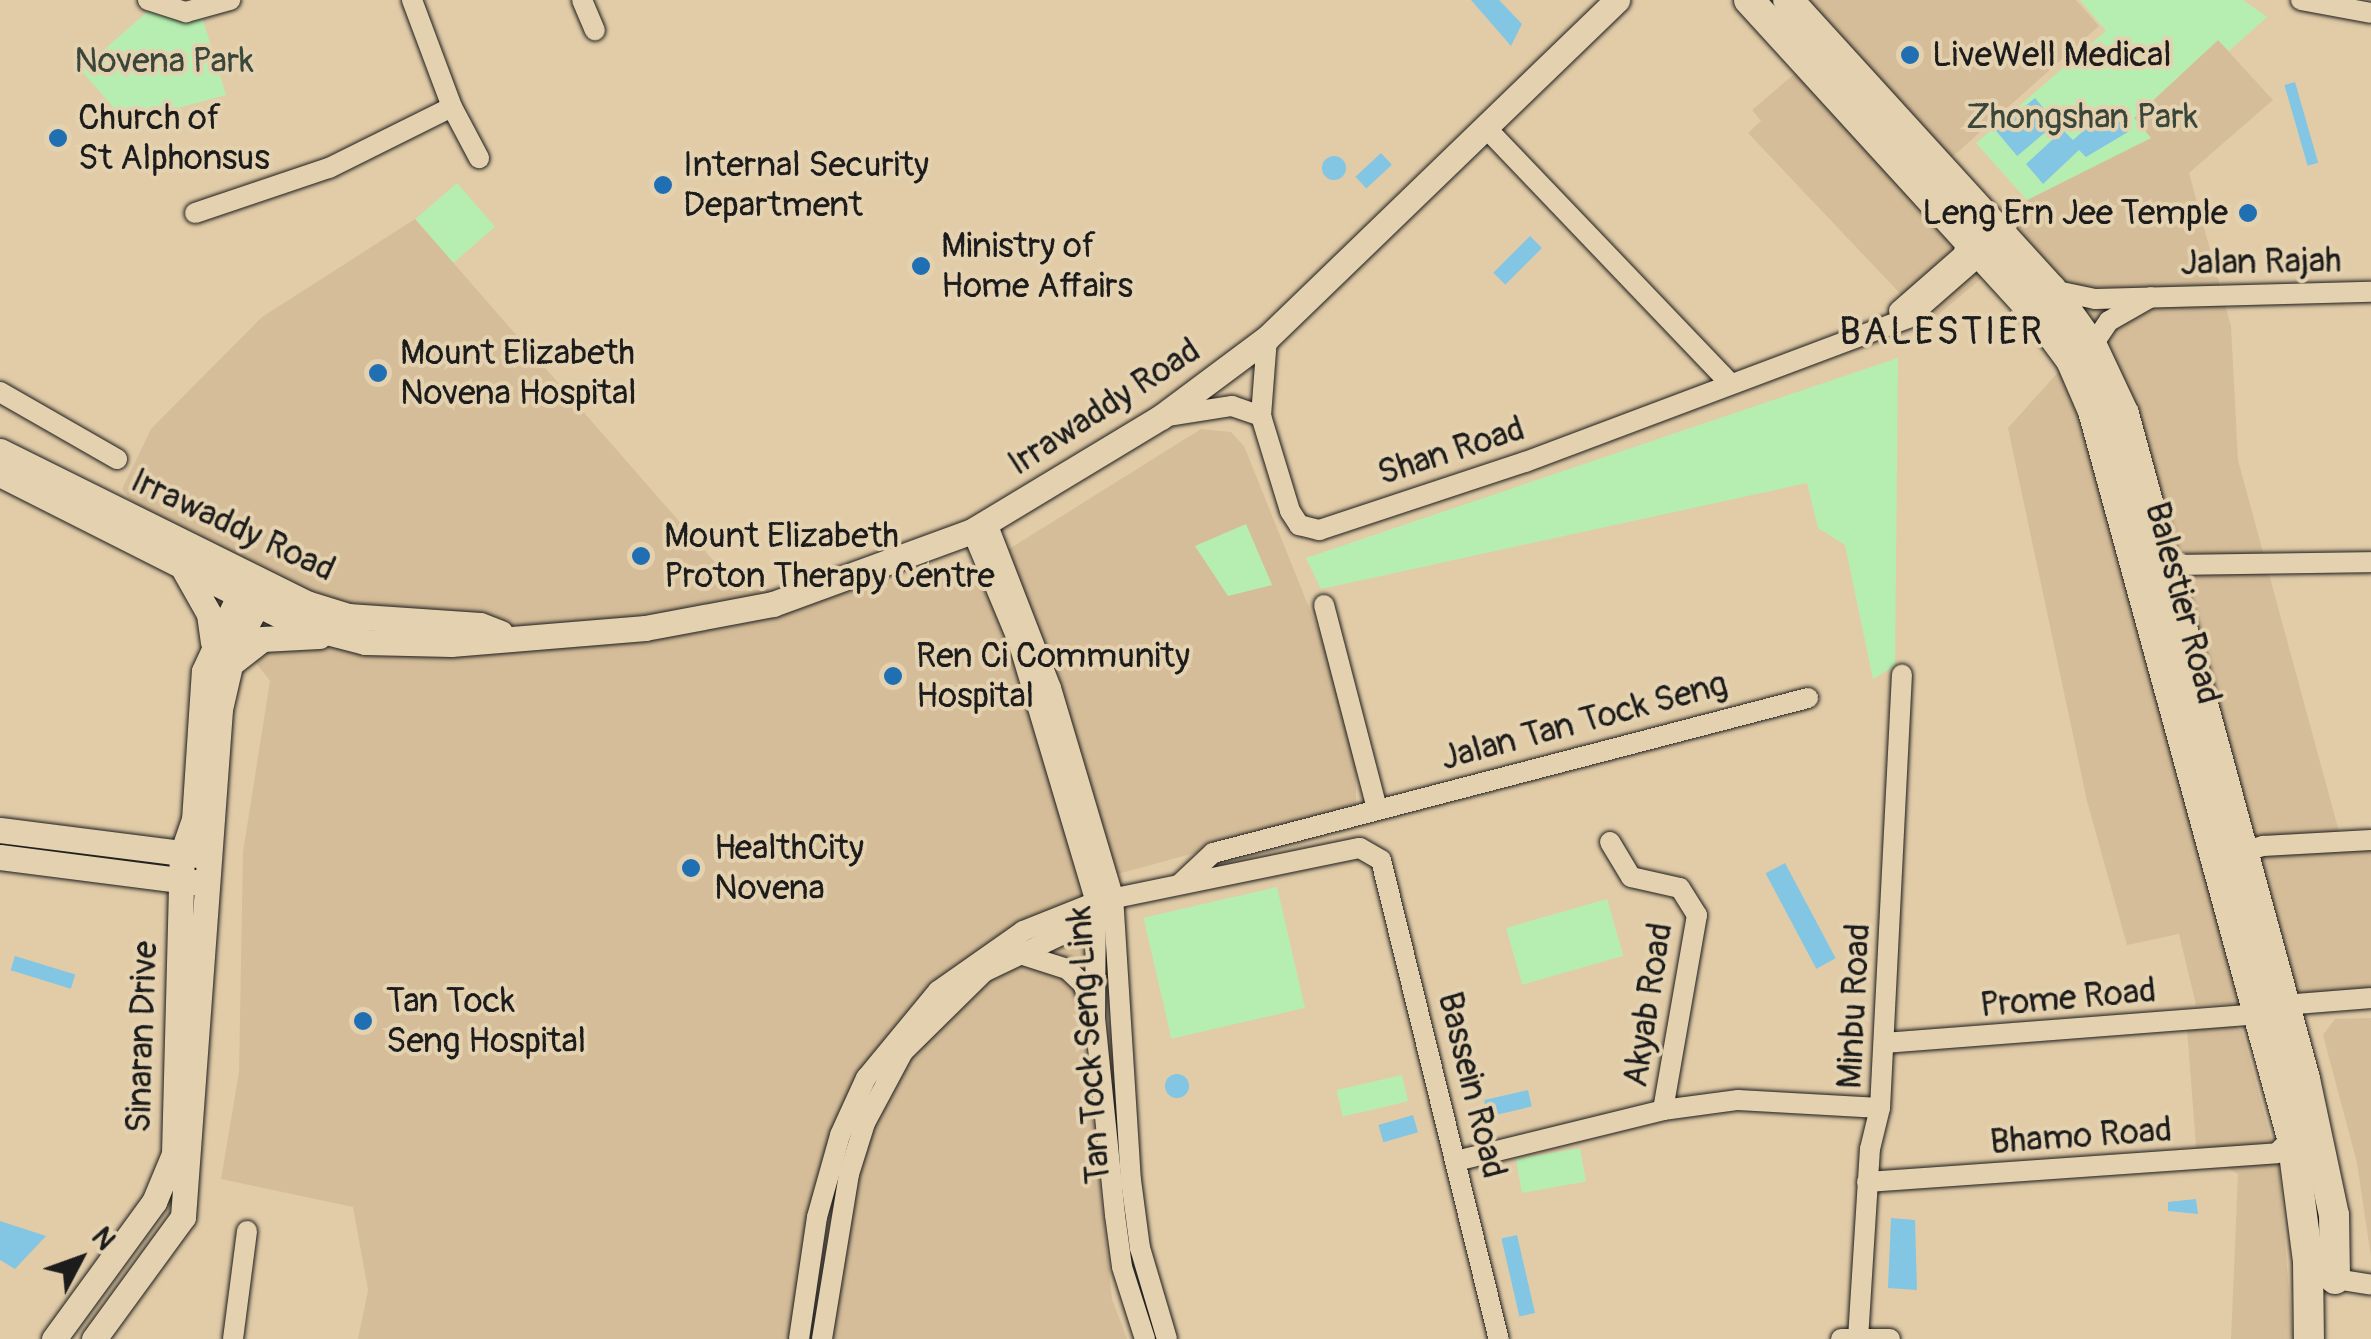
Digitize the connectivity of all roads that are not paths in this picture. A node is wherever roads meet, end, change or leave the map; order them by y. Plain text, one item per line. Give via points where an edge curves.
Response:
1 (148, 0) edge
2 (230, 0) edge
3 (412, 0) edge
4 (582, 0) edge
5 (1618, 0) edge
6 (1748, 0) edge
7 (1788, 0) edge
8 (2300, 0) edge
9 (2371, 13) edge
10 (595, 30) dead end
11 (452, 107) junction
12 (1488, 130) junction
13 (479, 158) dead end
14 (195, 213) dead end
15 (1981, 237) junction
16 (2050, 289) junction
17 (2371, 292) edge
18 (2153, 296) junction
19 (1267, 338) junction
20 (2092, 346) junction
21 (1730, 383) junction
22 (0, 392) edge
23 (1162, 416) junction
24 (1262, 416) junction
25 (0, 451) edge
26 (117, 459) dead end
27 (0, 474) edge
28 (980, 527) junction
29 (180, 562) junction
30 (2371, 562) edge
31 (2165, 565) junction
32 (254, 590) junction
33 (1324, 605) dead end
34 (324, 635) junction
35 (505, 635) junction
36 (213, 642) junction
37 (226, 670) junction
38 (1902, 675) dead end
39 (1808, 698) dead end
40 (1377, 808) junction
41 (0, 830) edge
42 (2371, 840) edge
43 (1610, 842) dead end
44 (2246, 851) junction
45 (1370, 852) joint
46 (195, 855) junction
47 (0, 857) edge
48 (2222, 881) junction
49 (193, 882) junction
50 (1181, 883) junction
51 (1110, 904) junction
52 (1020, 954) junction
53 (2371, 998) edge
54 (2270, 1009) junction
55 (1095, 1018) junction
56 (1884, 1044) junction
57 (1880, 1108) junction
58 (1663, 1110) junction
59 (2292, 1138) junction
60 (1456, 1161) junction
61 (1867, 1182) junction
62 (247, 1231) dead end
63 (2335, 1279) joint
64 (2371, 1285) edge
65 (55, 1338) edge
66 (1852, 1338) edge
67 (94, 1339) edge
68 (234, 1339) edge
69 (799, 1339) edge
70 (822, 1339) edge
71 (1145, 1339) edge
72 (1167, 1339) edge
73 (1500, 1339) edge
74 (1890, 1339) edge
75 (2309, 1339) edge

1 - 2 street via 186,12
3 - 11 street
4 - 10 street
5 - 12 street, Irrawaddy Road
6 - 15 main road, Balestier Road
7 - 15 main road, Balestier Road
8 - 9 street
11 - 13 street
11 - 14 street via 330,168
12 - 19 street, Irrawaddy Road
12 - 21 street
15 - 16 main road, Balestier Road
15 - 21 street, Shan Road via 1908,318
15 - 48 main road, Balestier Road via 2071,360 2093,411
16 - 18 street, Jalan Rajah via 2095,299
16 - 20 main road, Balestier Road
17 - 18 street, Jalan Rajah
18 - 20 street, Jalan Rajah via 2108,321
19 - 23 street, Irrawaddy Road
19 - 24 street, Shan Road
20 - 31 main road, Balestier Road via 2124,414
21 - 24 street, Shan Road via 1525,462 1319,530 1298,524 1290,511
22 - 26 street
23 - 24 street via 1232,406
23 - 28 street, Irrawaddy Road
25 - 32 street, Irrawaddy Road
27 - 29 street, Irrawaddy Road
28 - 35 street, Irrawaddy Road via 864,575 745,612 645,628
28 - 51 street, Tan Tock Seng Link
29 - 32 street, Irrawaddy Road
29 - 36 street via 198,587
30 - 31 street
31 - 44 main road, Balestier Road
32 - 34 street, Irrawaddy Road
32 - 35 street, Irrawaddy Road via 348,616 480,625
32 - 36 street, Sinaran Drive
32 - 37 street, Sinaran Drive
33 - 40 street
34 - 35 street, Irrawaddy Road via 408,645
34 - 37 street via 254,642
36 - 46 street, Sinaran Drive via 204,671
37 - 46 street, Sinaran Drive
38 - 56 street, Minbu Road
39 - 40 street, Jalan Tan Tock Seng
40 - 50 street, Jalan Tan Tock Seng via 1213,853
41 - 46 street
42 - 44 street
43 - 58 street, Akyab Road via 1625,872 1680,888 1698,915
44 - 48 street via 2232,856
44 - 54 main road, Balestier Road
45 - 50 street, Jalan Tan Tock Seng via 1360,848
45 - 60 street, Bassein Road via 1381,860
46 - 49 street, Sinaran Drive
47 - 49 street
48 - 54 main road, Balestier Road
49 - 65 street, Sinaran Drive via 174,1154 154,1202
49 - 67 street, Sinaran Drive via 182,1217
50 - 51 street, Jalan Tan Tock Seng
51 - 52 street, Jalan Tan Tock Seng
51 - 55 street, Tan Tock Seng Link
51 - 69 street, Jalan Tan Tock Seng via 1023,932 976,960 938,990 883,1054 846,1121 828,1174
51 - 72 street, Tan Tock Seng Link via 1130,1176 1140,1248
52 - 55 street, Tan Tock Seng Link via 1067,968 1084,984
52 - 70 street, Jalan Tan Tock Seng via 984,972 947,1004 881,1089 849,1174
53 - 54 street, Prome Road
54 - 56 street, Prome Road
54 - 59 main road, Balestier Road
54 - 63 main road, Balestier Road via 2323,1158
55 - 71 street, Tan Tock Seng Link via 1122,1267
56 - 57 street, Minbu Road
57 - 58 street, Akyab Road via 1738,1100
57 - 61 street, Minbu Road
58 - 60 street, Akyab Road
59 - 61 street, Bhamo Road via 2277,1153
59 - 75 main road, Balestier Road
60 - 73 street, Bassein Road
61 - 66 street, Minbu Road
62 - 68 street
63 - 64 street
66 - 74 street

